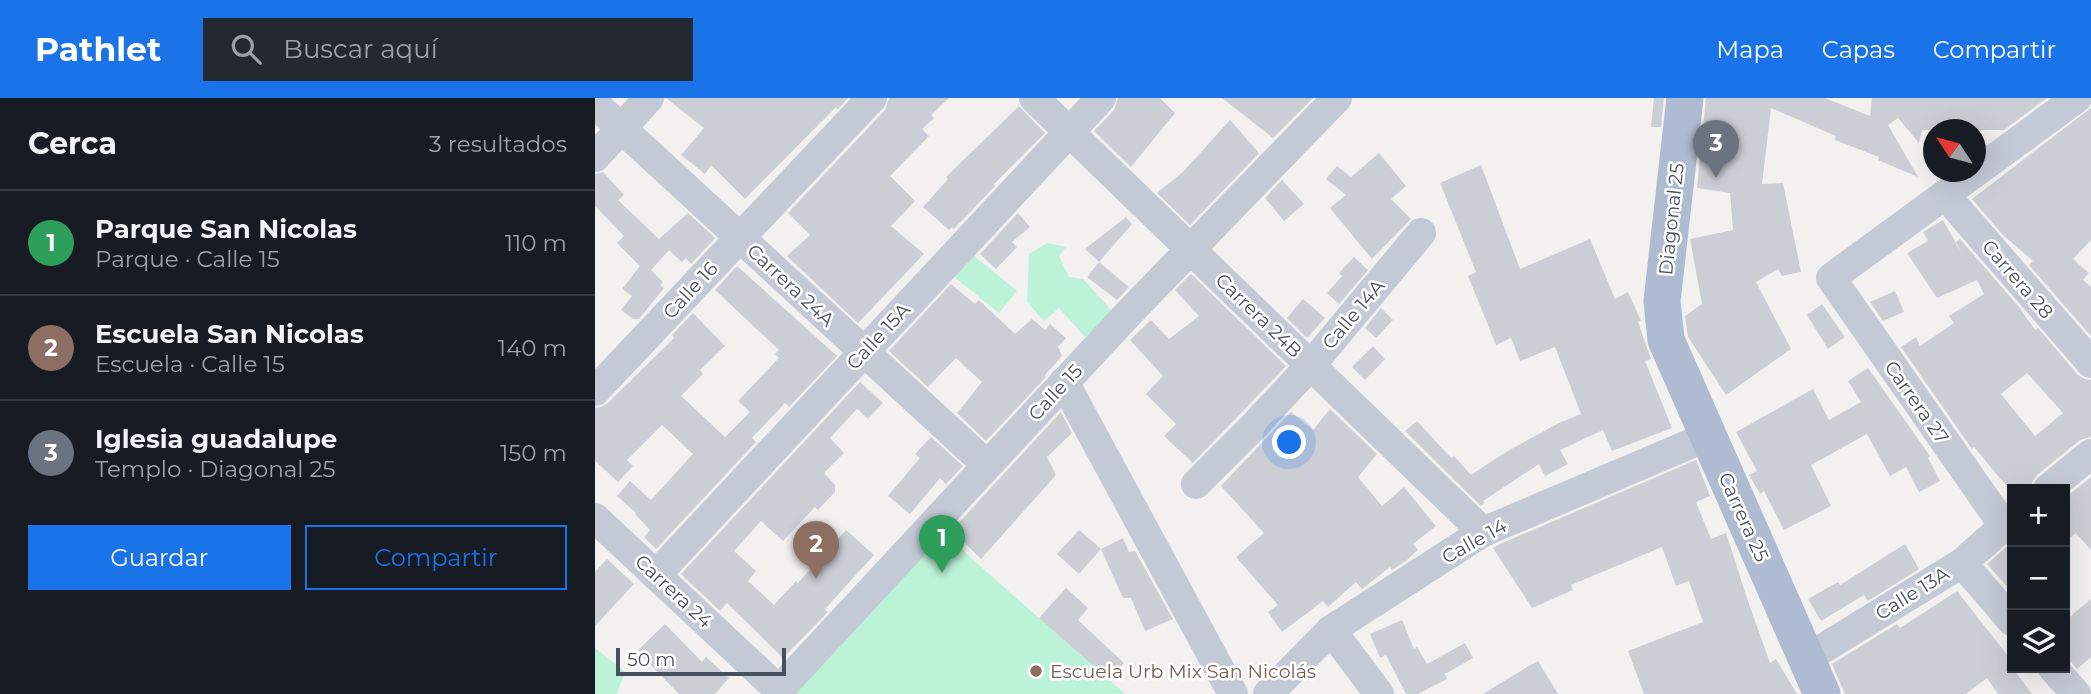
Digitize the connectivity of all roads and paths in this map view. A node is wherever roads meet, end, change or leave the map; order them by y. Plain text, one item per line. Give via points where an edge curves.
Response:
1 (649, 98) edge
2 (872, 98) edge
3 (1034, 98) edge
4 (1101, 98) edge
5 (1336, 98) edge
6 (1685, 98) edge
7 (2077, 98) edge
8 (595, 104) edge
9 (621, 128) junction
10 (1069, 132) junction
11 (595, 157) edge
12 (1946, 196) junction
13 (1421, 233) dead end
14 (740, 238) junction
15 (1190, 249) junction
16 (1666, 340) joint
17 (864, 352) junction
18 (2091, 363) edge
19 (1311, 365) junction
20 (1064, 382) junction
21 (595, 391) edge
22 (1709, 436) junction
23 (2091, 454) edge
24 (987, 466) junction
25 (1196, 484) dead end
26 (2054, 484) edge
27 (595, 518) edge
28 (2007, 522) edge
29 (2007, 524) edge
30 (1483, 532) junction
31 (1962, 563) junction
32 (656, 575) junction
33 (2007, 615) edge
34 (1331, 630) junction
35 (1806, 659) junction
36 (2058, 673) edge
37 (2091, 686) edge
38 (781, 692) edge
39 (1233, 694) edge
40 (1268, 694) edge
41 (1379, 694) edge
42 (1822, 694) edge
43 (2078, 694) edge

1 - 9 street
2 - 14 street, Calle 16
3 - 10 street, Carrera 24B
4 - 10 street, Calle 15A
5 - 15 street, Calle 15
6 - 16 main road, Diagonal 25 via 1662,301
7 - 12 street
8 - 9 street, Carrera 24A
9 - 11 street
9 - 14 street, Carrera 24A
10 - 15 street, Carrera 24B
10 - 17 street, Calle 15A
12 - 18 street, Carrera 28
12 - 28 street, Carrera 27 via 1831,278
13 - 19 street, Calle 14A
14 - 17 street, Carrera 24A
14 - 21 street, Calle 16
15 - 19 street, Carrera 24B
15 - 20 street, Calle 15
16 - 22 main road, Carrera 25
17 - 24 street, Carrera 24A
17 - 32 street, Calle 15A
19 - 25 street, Calle 14A
19 - 30 street, Carrera 24B
20 - 24 street, Calle 15
20 - 39 street
22 - 30 street, Calle 14
22 - 35 main road, Carrera 25
23 - 26 street
24 - 38 street, Calle 15
27 - 32 street, Carrera 24
29 - 31 street, Calle 13A
30 - 34 street, Calle 14
31 - 33 street
31 - 35 street, Calle 13A
32 - 38 street, Carrera 24
34 - 40 street, Calle 14
34 - 41 street
35 - 42 main road, Carrera 25
36 - 43 street
37 - 43 street

